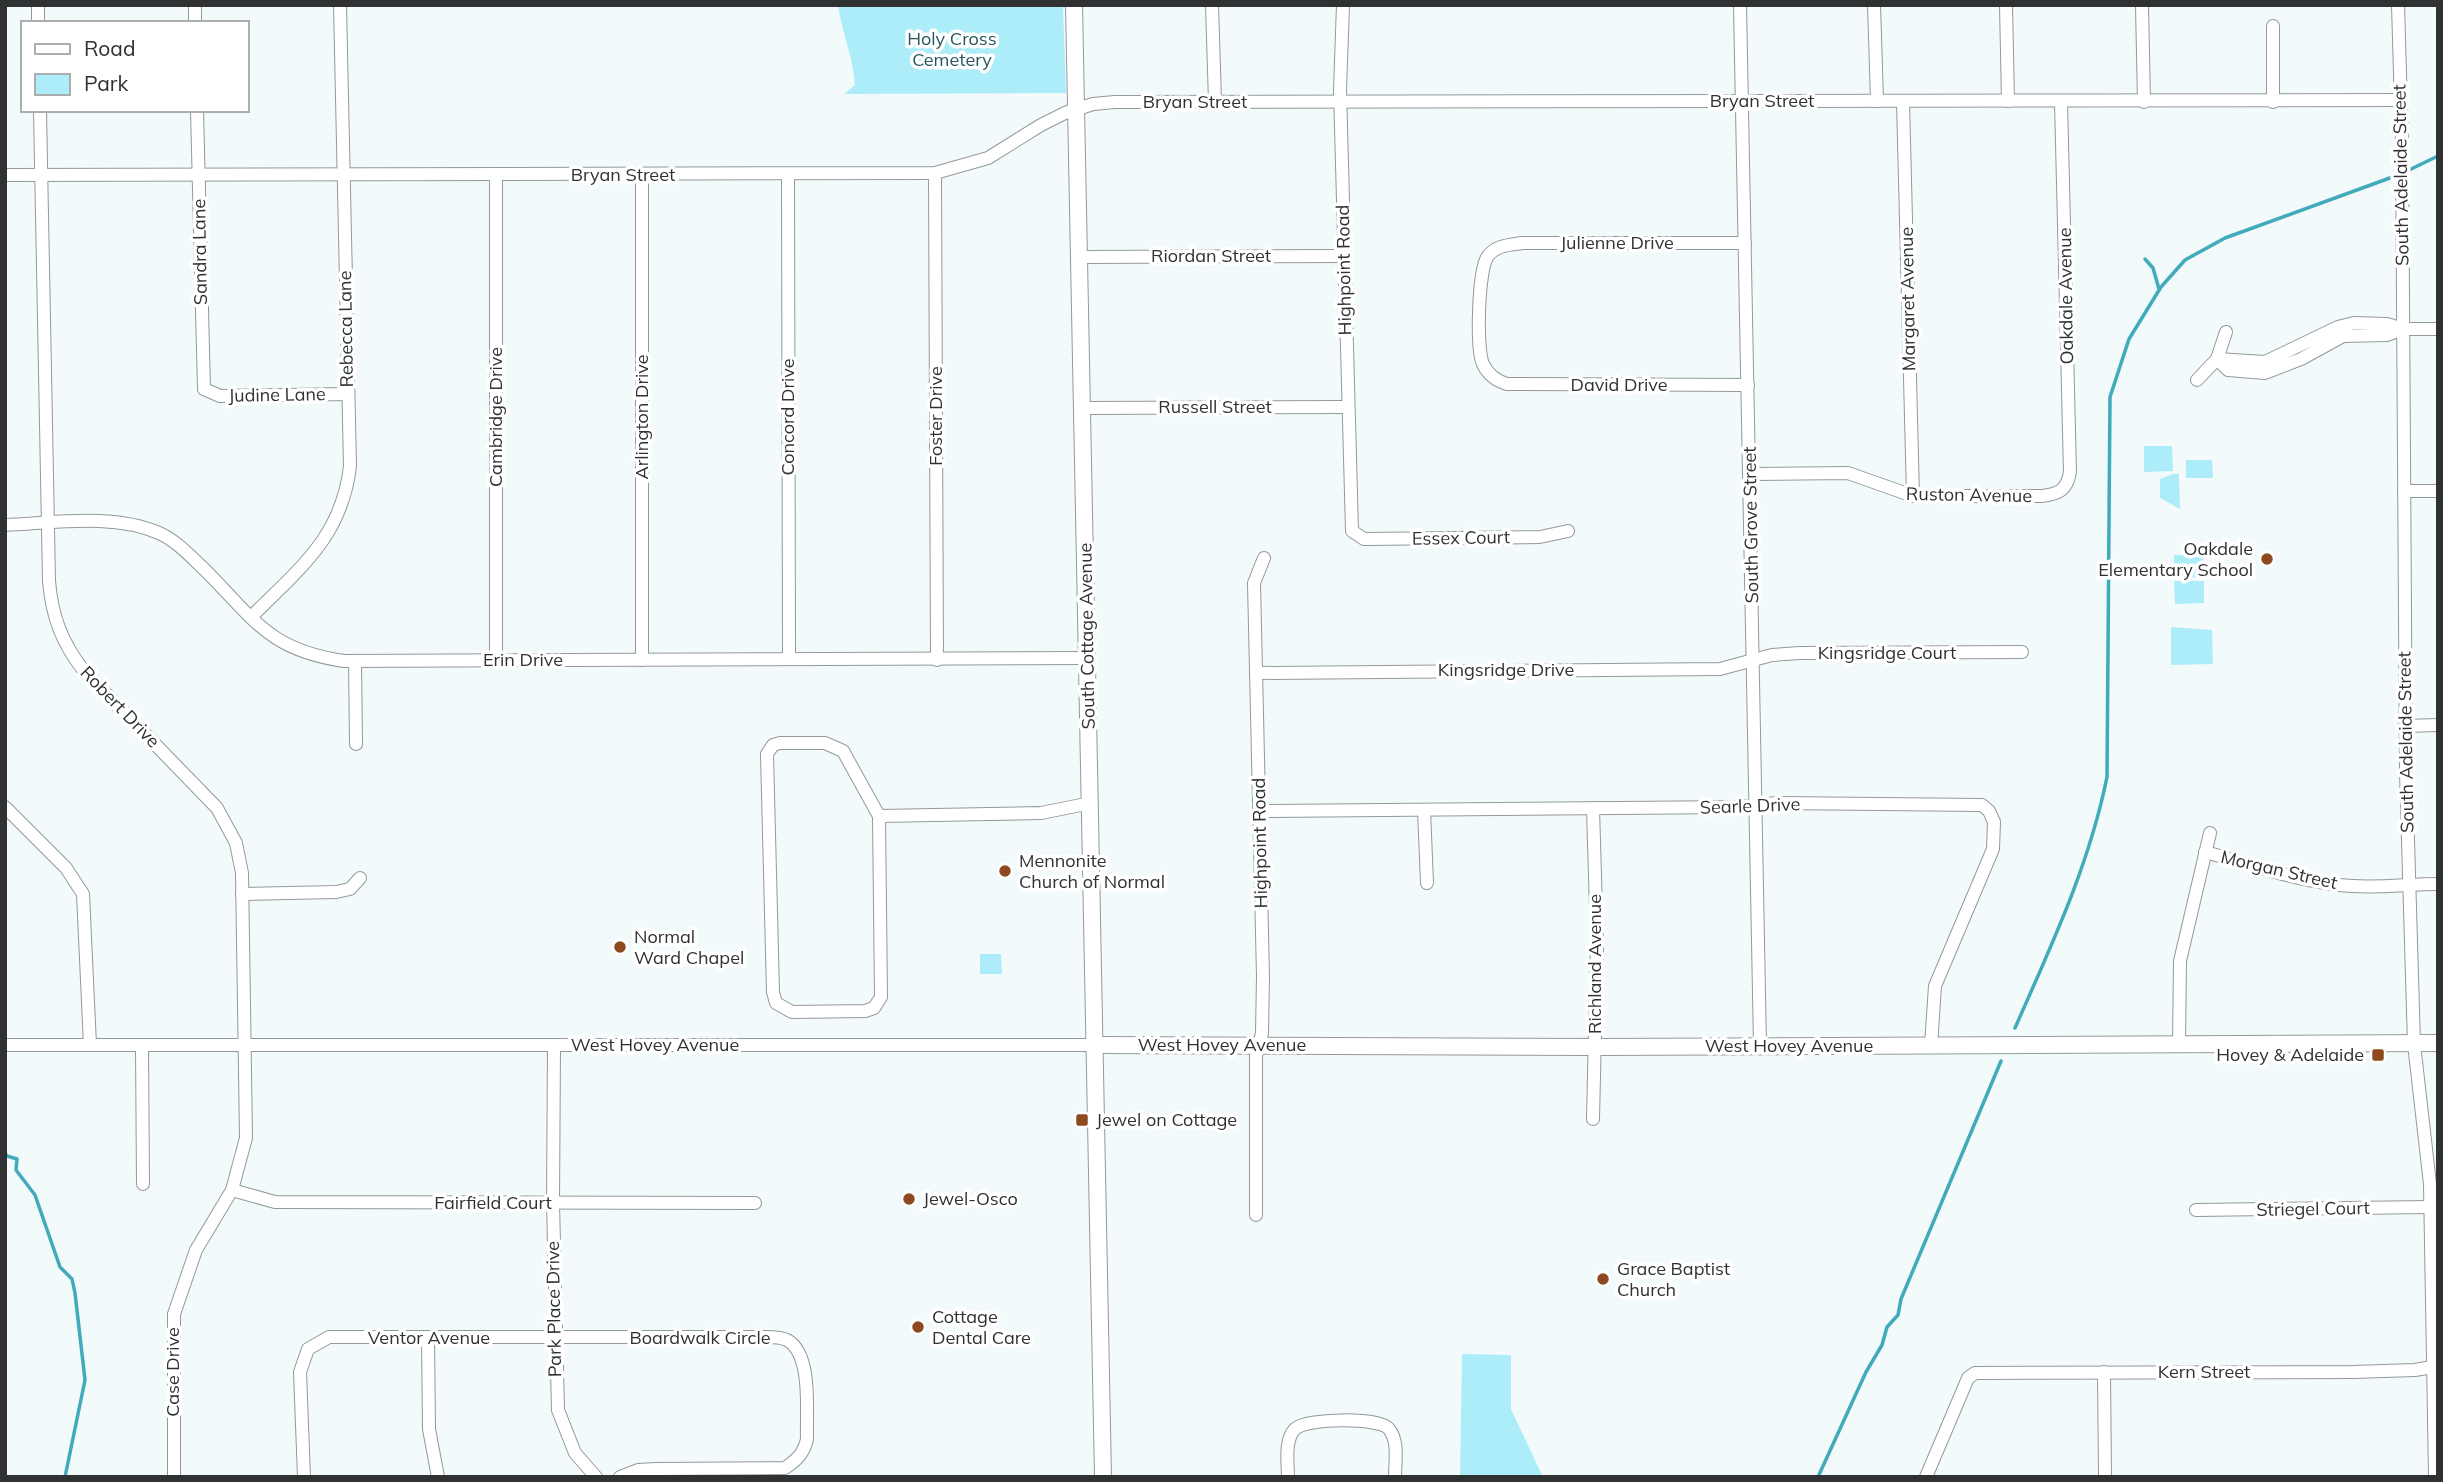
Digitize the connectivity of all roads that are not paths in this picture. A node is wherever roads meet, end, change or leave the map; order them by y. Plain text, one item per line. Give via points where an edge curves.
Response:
1 (340, 5) edge
2 (1074, 5) edge
3 (1212, 5) edge
4 (1343, 5) edge
5 (1740, 5) edge
6 (1874, 5) edge
7 (2006, 5) edge
8 (2142, 5) edge
9 (2398, 5) edge
10 (2273, 26) dead end
11 (2401, 100) junction
12 (1877, 101) junction
13 (1903, 101) junction
14 (1215, 102) junction
15 (1340, 102) junction
16 (1742, 102) junction
17 (2008, 102) junction
18 (2061, 102) junction
19 (2144, 102) junction
20 (2273, 102) junction
21 (1076, 110) junction
22 (40, 112) edge
23 (197, 112) edge
24 (935, 173) junction
25 (198, 174) junction
26 (344, 174) junction
27 (788, 174) junction
28 (5, 175) edge
29 (41, 175) junction
30 (496, 175) junction
31 (642, 175) junction
32 (1745, 243) junction
33 (1343, 256) junction
34 (1080, 257) junction
35 (2403, 329) junction
36 (2438, 329) edge
37 (2226, 332) dead end
38 (2217, 359) junction
39 (1492, 376) joint
40 (2197, 380) dead end
41 (1748, 385) junction
42 (207, 393) joint
43 (347, 394) junction
44 (1347, 407) junction
45 (1083, 408) junction
46 (1750, 474) junction
47 (2064, 489) joint
48 (2438, 491) edge
49 (2404, 492) junction
50 (1913, 496) junction
51 (48, 524) junction
52 (5, 525) edge
53 (1568, 531) dead end
54 (1354, 533) joint
55 (1264, 558) dead end
56 (251, 617) junction
57 (2022, 652) dead end
58 (1088, 658) junction
59 (789, 659) junction
60 (496, 660) junction
61 (642, 660) junction
62 (937, 660) junction
63 (355, 661) junction
64 (1754, 661) junction
65 (1256, 673) junction
66 (2438, 725) edge
67 (2405, 726) junction
68 (356, 744) dead end
69 (1091, 803) junction
70 (1757, 806) junction
71 (5, 807) edge
72 (1593, 808) junction
73 (1424, 810) junction
74 (1260, 811) junction
75 (878, 816) junction
76 (2210, 833) dead end
77 (2205, 852) junction
78 (360, 878) dead end
79 (1427, 883) dead end
80 (2438, 884) edge
81 (2409, 886) junction
82 (243, 894) junction
83 (2438, 1043) edge
84 (2414, 1044) junction
85 (5, 1045) edge
86 (90, 1045) junction
87 (142, 1045) junction
88 (246, 1045) junction
89 (554, 1045) junction
90 (1096, 1045) junction
91 (1760, 1045) junction
92 (2179, 1045) junction
93 (1259, 1046) junction
94 (1931, 1046) junction
95 (1596, 1047) junction
96 (1593, 1119) dead end
97 (144, 1184) dead end
98 (232, 1190) junction
99 (553, 1203) junction
100 (755, 1203) dead end
101 (2430, 1207) junction
102 (2196, 1210) dead end
103 (1256, 1215) dead end
104 (188, 1269) joint
105 (555, 1337) junction
106 (428, 1338) junction
107 (2436, 1366) edge
108 (2104, 1372) junction
109 (787, 1473) edge
110 (174, 1477) edge
111 (304, 1477) edge
112 (438, 1477) edge
113 (596, 1477) edge
114 (620, 1477) edge
115 (1103, 1477) edge
116 (1288, 1477) edge
117 (1395, 1477) edge
118 (1927, 1477) edge
119 (2105, 1477) edge
120 (2435, 1477) edge

1 - 26 street, Rebecca Lane
2 - 21 main road, South Cottage Avenue
3 - 14 street
4 - 15 street, Highpoint Road
5 - 16 street, South Grove Street
6 - 12 street
7 - 17 street
8 - 19 street
9 - 11 street, South Adelaide Street
10 - 20 street
11 - 20 street, Bryan Street
11 - 35 street, South Adelaide Street
12 - 13 street, Bryan Street
12 - 16 street, Bryan Street
13 - 17 street, Bryan Street
13 - 50 street, Margaret Avenue
14 - 15 street, Bryan Street
14 - 21 street, Bryan Street via 1115,102
15 - 16 street, Bryan Street
15 - 33 street, Highpoint Road
16 - 32 street, South Grove Street
17 - 18 street, Bryan Street
18 - 19 street, Bryan Street
18 - 47 street, Oakdale Avenue via 2070,472
19 - 20 street, Bryan Street
21 - 24 street, Bryan Street via 1041,125 988,159
21 - 34 main road, South Cottage Avenue
22 - 29 street, Robert Drive
23 - 25 street, Sandra Lane
24 - 27 street, Bryan Street
24 - 62 street, Foster Drive
25 - 26 street, Bryan Street
25 - 29 street, Bryan Street
25 - 42 street, Sandra Lane via 202,379
26 - 30 street, Bryan Street
26 - 43 street, Rebecca Lane
27 - 31 street, Bryan Street
27 - 59 street, Concord Drive
28 - 29 street, Bryan Street
29 - 51 street, Robert Drive
30 - 31 street, Bryan Street
30 - 60 street, Cambridge Drive
31 - 61 street, Arlington Drive
32 - 39 street, Julienne Drive via 1501,246 1483,263 1481,275 1481,358
32 - 41 street, South Grove Street
33 - 34 street, Riordan Street
33 - 44 street, Highpoint Road
34 - 45 main road, South Cottage Avenue
35 - 36 street
35 - 38 street via 2316,344 2265,373 2228,370
35 - 49 street, South Adelaide Street
37 - 38 street
38 - 40 street
39 - 41 street, David Drive via 1507,384
41 - 46 street, South Grove Street
42 - 43 street, Judine Lane
43 - 56 street, Rebecca Lane via 350,466 339,516 311,557
44 - 45 street, Russell Street
44 - 54 street, Highpoint Road
45 - 58 main road, South Cottage Avenue
46 - 50 street, Ruston Avenue via 1848,473
46 - 64 street, South Grove Street
47 - 50 street, Ruston Avenue via 2042,496
48 - 49 street
49 - 67 street, South Adelaide Street
51 - 52 street, Erin Drive
51 - 56 street, Erin Drive via 111,522 161,534 192,557
51 - 82 street, Robert Drive via 51,598 67,648 217,808 236,843
53 - 54 street, Essex Court via 1513,538 1364,539
55 - 65 street, Highpoint Road via 1254,583
56 - 63 street, Erin Drive via 268,635 299,652
57 - 64 street, Kingsridge Court via 1800,653
58 - 62 street, Erin Drive
58 - 69 main road, South Cottage Avenue
59 - 61 street, Erin Drive
59 - 62 street, Erin Drive
60 - 61 street, Erin Drive
60 - 63 street, Erin Drive
63 - 68 street
64 - 65 street, Kingsridge Drive via 1720,670
64 - 70 street, South Grove Street
65 - 74 street, Highpoint Road
66 - 67 street
67 - 81 street, South Adelaide Street
69 - 75 street via 1041,813
69 - 90 main road, South Cottage Avenue
70 - 72 street, Searle Drive
70 - 91 street, South Grove Street
70 - 94 street, Searle Drive via 1973,803 1989,811 1996,832 1993,849 1935,986
71 - 86 street via 66,868 83,894
72 - 73 street, Searle Drive
72 - 95 street, Richland Avenue
73 - 74 street, Searle Drive
73 - 79 street
74 - 93 street, Highpoint Road
75 - 75 street via 848,758 835,746 780,743 770,749 773,992 783,1009 865,1011 878,1003
76 - 77 street
77 - 81 street, Morgan Street via 2306,879 2349,886
77 - 92 street via 2180,961
78 - 82 street via 350,889 336,891
80 - 81 street, Morgan Street
81 - 84 street, South Adelaide Street
82 - 88 street, Robert Drive
83 - 84 main road, West Hovey Avenue
84 - 92 main road, West Hovey Avenue
84 - 101 street, South Adelaide Street via 2428,1150
85 - 86 street, West Hovey Avenue
86 - 87 street, West Hovey Avenue
87 - 88 street, West Hovey Avenue
87 - 97 street
88 - 89 street, West Hovey Avenue
88 - 98 street, Robert Drive via 246,1138
89 - 90 street, West Hovey Avenue
89 - 99 street, Park Place Drive
90 - 93 main road, West Hovey Avenue
90 - 115 main road, South Cottage Avenue
91 - 94 main road, West Hovey Avenue
91 - 95 main road, West Hovey Avenue
92 - 94 main road, West Hovey Avenue
93 - 95 main road, West Hovey Avenue
93 - 103 street, Highpoint Road
95 - 96 street, Richland Avenue
98 - 99 street, Fairfield Court via 275,1202
98 - 104 street, Robert Drive
99 - 100 street, Fairfield Court
99 - 105 street, Park Place Drive
101 - 102 street, Striegel Court
101 - 107 street, South Adelaide Street
104 - 110 street, Case Drive via 174,1314
105 - 106 street, Ventor Avenue
105 - 109 street, Boardwalk Circle via 785,1339 797,1348 805,1366 807,1438 802,1454
105 - 113 street, Park Place Drive via 558,1410 575,1452
106 - 111 street, Ventor Avenue via 329,1337 312,1344 300,1372
106 - 112 street via 429,1429
107 - 108 street, Kern Street via 2366,1371
107 - 120 street, South Adelaide Street
108 - 118 street, Kern Street via 1971,1375
108 - 119 street
109 - 114 street, Boardwalk Circle via 656,1469
116 - 117 street via 1293,1430 1306,1422 1374,1421 1388,1427 1395,1439

